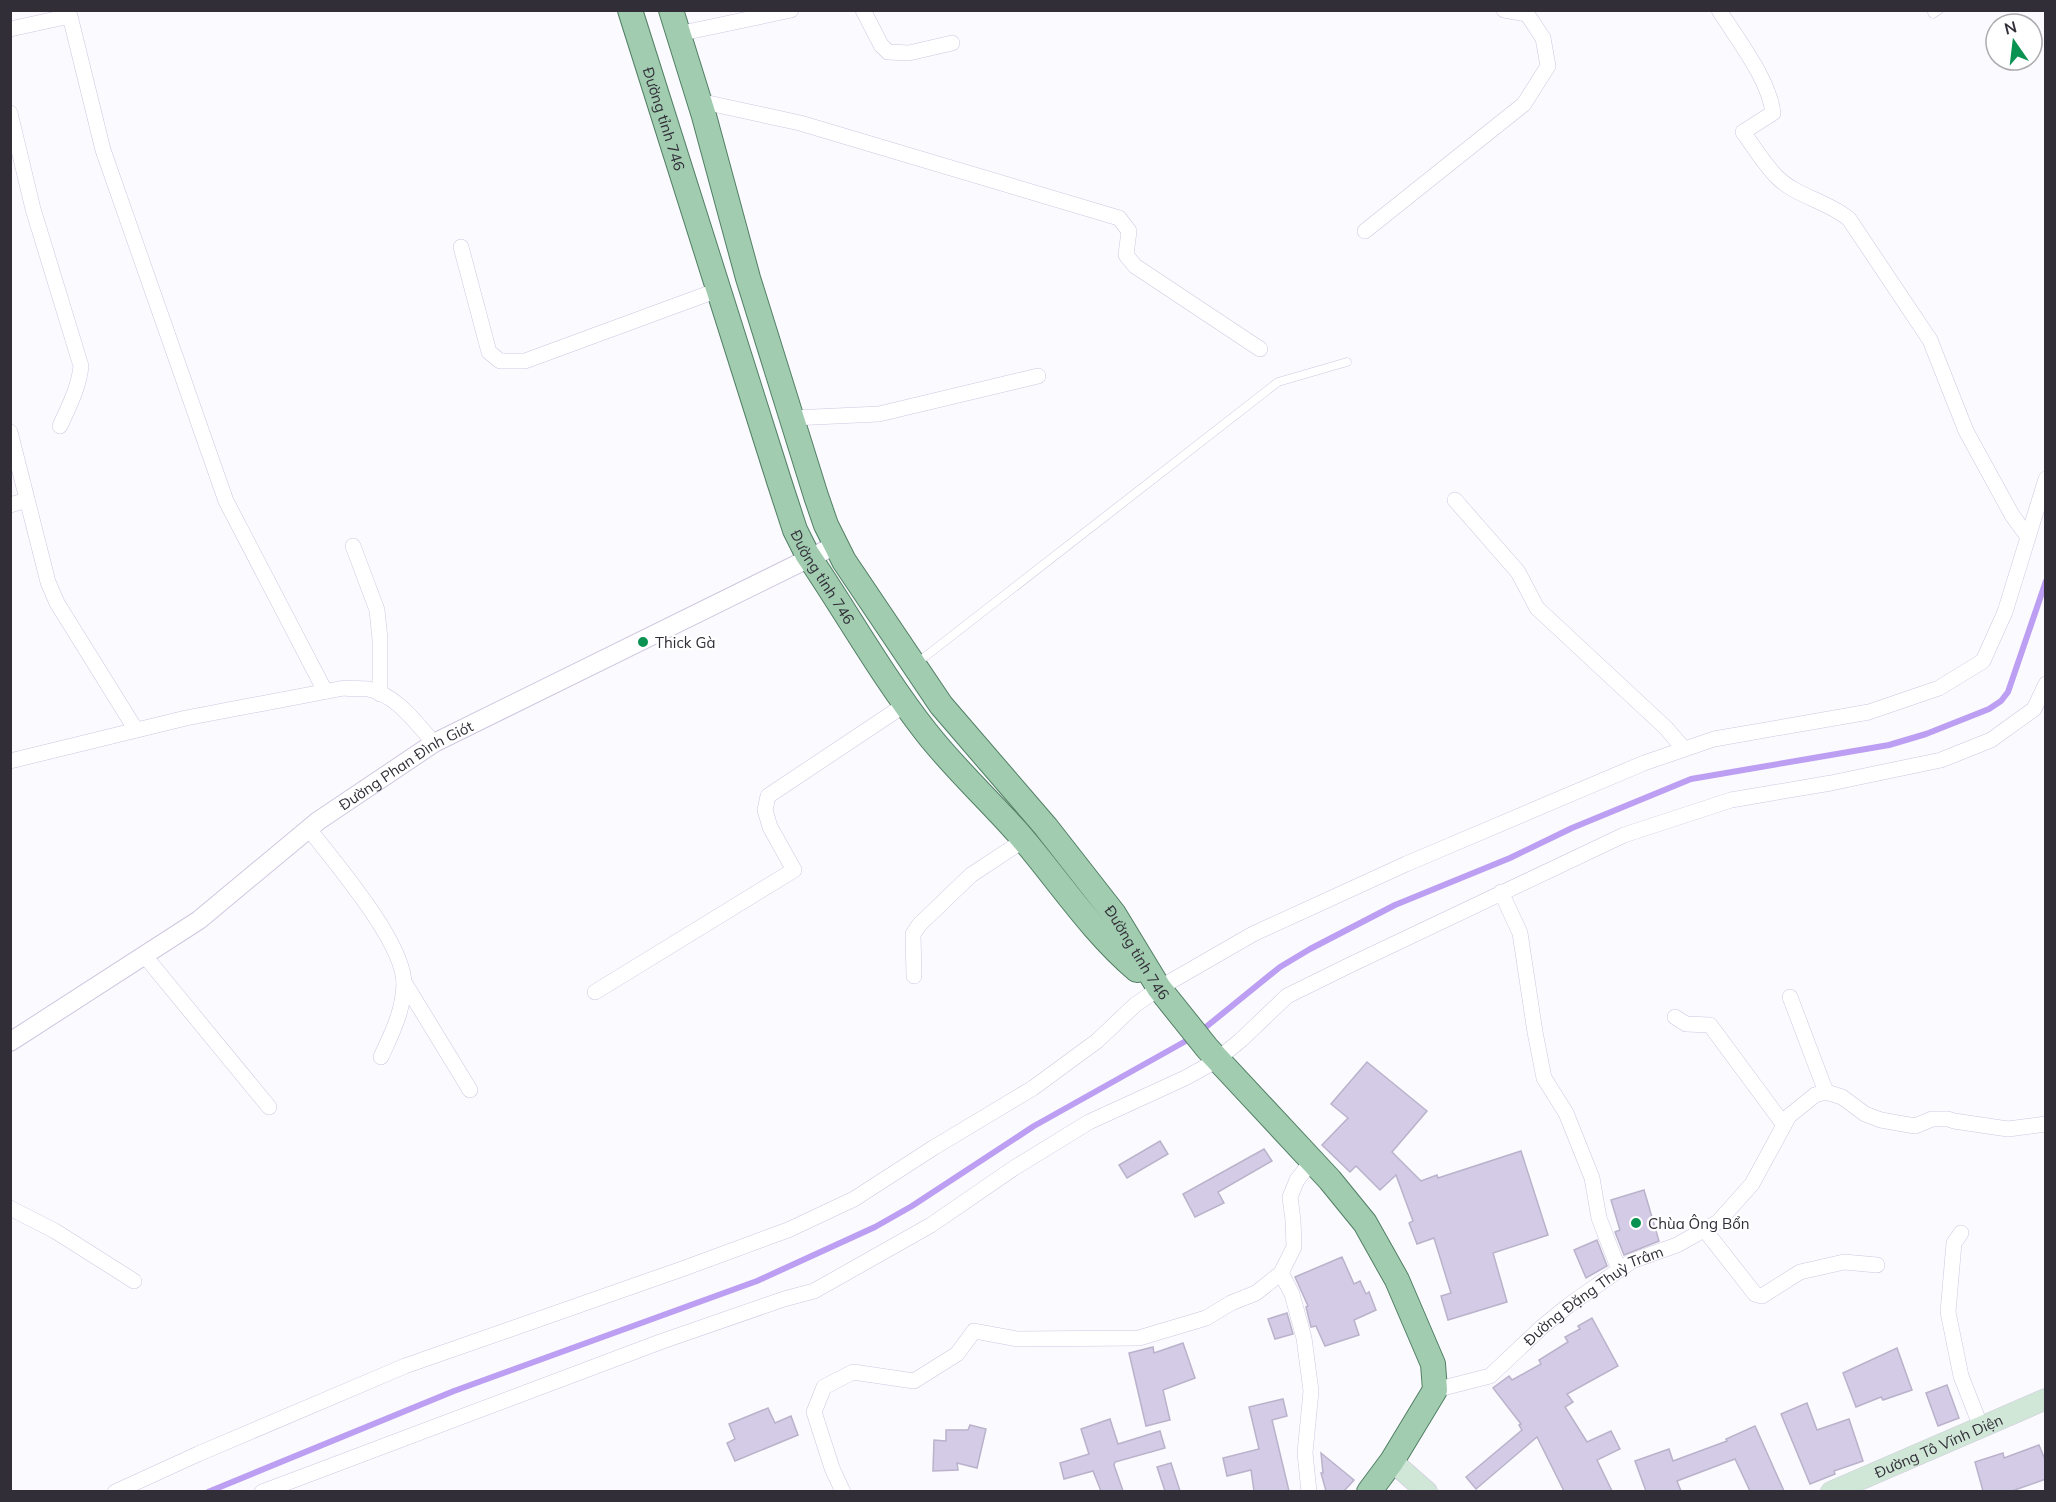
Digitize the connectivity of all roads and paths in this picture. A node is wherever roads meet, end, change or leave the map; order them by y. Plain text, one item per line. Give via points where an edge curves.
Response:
1 (630, 10) edge
2 (671, 10) edge
3 (791, 10) edge
4 (863, 10) edge
5 (1504, 10) edge
6 (1719, 10) edge
7 (1931, 10) edge
8 (1939, 10) edge
9 (10, 29) edge
10 (678, 34) junction
11 (952, 43) dead end
12 (699, 101) junction
13 (10, 113) edge
14 (1365, 231) dead end
15 (461, 247) dead end
16 (718, 290) junction
17 (1260, 349) dead end
18 (1347, 362) dead end
19 (1038, 376) dead end
20 (792, 418) junction
21 (60, 426) dead end
22 (10, 432) edge
23 (2046, 479) edge
24 (27, 500) junction
25 (1455, 500) dead end
26 (10, 505) edge
27 (2028, 537) junction
28 (836, 545) junction
29 (353, 546) dead end
30 (810, 558) junction
31 (914, 666) junction
32 (2046, 684) edge
33 (326, 691) junction
34 (380, 694) junction
35 (906, 704) junction
36 (136, 730) junction
37 (434, 743) junction
38 (1684, 749) junction
39 (10, 761) edge
40 (309, 829) junction
41 (1023, 840) junction
42 (1501, 892) junction
43 (144, 955) junction
44 (914, 976) dead end
45 (404, 982) junction
46 (1159, 988) junction
47 (595, 992) dead end
48 (1790, 997) dead end
49 (1675, 1017) dead end
50 (10, 1042) edge
51 (381, 1057) dead end
52 (1217, 1060) junction
53 (470, 1090) dead end
54 (1826, 1092) junction
55 (269, 1107) dead end
56 (2046, 1124) edge
57 (1784, 1125) junction
58 (1312, 1161) junction
59 (10, 1208) edge
60 (1704, 1229) junction
61 (1961, 1233) dead end
62 (1877, 1265) dead end
63 (1619, 1270) junction
64 (1281, 1273) junction
65 (134, 1281) dead end
66 (1435, 1390) junction
67 (2046, 1400) edge
68 (1982, 1427) junction
69 (1392, 1461) junction
70 (115, 1491) edge
71 (262, 1491) edge
72 (843, 1491) edge
73 (1309, 1491) edge
74 (1369, 1491) edge
75 (1427, 1491) edge
76 (1831, 1491) edge

1 - 16 main road, Đường tỉnh 746
2 - 10 main road, Đường tỉnh 746
3 - 10 street
4 - 11 street via 888,52 909,53
5 - 14 street via 1527,14 1543,38 1548,66 1524,104
6 - 27 street via 1772,101 1773,114 1743,132 1777,178 1815,201 1836,208 1849,219 1930,340 1966,431
7 - 8 lane via 1933,14
9 - 33 street via 70,16 103,150 226,501
10 - 12 main road, Đường tỉnh 746
12 - 17 street via 800,123 1119,218 1129,231 1126,255 1135,266
12 - 20 main road, Đường tỉnh 746
13 - 21 street via 33,209 81,366
15 - 16 street via 489,352 500,361 525,361
16 - 30 main road, Đường tỉnh 746 via 795,530
18 - 31 lane via 1278,382
19 - 20 street via 879,414
20 - 28 main road, Đường tỉnh 746
22 - 24 street
23 - 27 street
24 - 26 street
24 - 36 street via 57,603
25 - 38 street via 1518,572 1537,608
27 - 38 street via 2005,612 1983,660 1939,688 1869,712 1714,739
28 - 30 street, Đường Phan Đình Giót
28 - 31 main road, Đường tỉnh 746
29 - 34 street via 377,610
30 - 35 main road, Đường tỉnh 746
30 - 37 street, Đường Phan Đình Giót
31 - 46 main road, Đường tỉnh 746 via 941,705 1046,827 1114,914
32 - 42 street via 2034,709 1991,740 1941,760 1731,800 1624,835
33 - 34 street via 369,689
33 - 36 street
34 - 37 street via 406,712
35 - 41 main road, Đường tỉnh 746 via 962,774
35 - 47 street via 768,796 765,810 770,827 794,870
36 - 39 street
37 - 40 street, Đường Phan Đình Giót
38 - 46 street via 1406,864 1253,934
40 - 43 street, Đường Phan Đình Giót via 199,920
40 - 45 street via 379,921 396,953
41 - 44 street via 971,875 919,925 913,934
41 - 46 main road, Đường tỉnh 746 via 1096,928
42 - 52 street via 1287,996
42 - 63 street via 1520,933 1544,1078 1566,1113 1592,1178 1599,1218
43 - 50 street, Đường Phan Đình Giót
43 - 55 street
45 - 51 street via 398,1020
45 - 53 street
46 - 52 main road
46 - 70 street via 1033,1088 854,1199 788,1230 405,1366
48 - 54 street
49 - 57 street via 1686,1024 1710,1025
52 - 58 main road
52 - 71 street via 1089,1122 931,1225 814,1291 660,1342
54 - 56 street via 1842,1097 1865,1114 1915,1126 1932,1119 2008,1129
54 - 57 street, Đường Đặng Thuỳ Trâm via 1815,1095
57 - 60 street, Đường Đặng Thuỳ Trâm via 1752,1184 1718,1222
58 - 64 street via 1290,1197 1294,1247
58 - 66 main road via 1365,1223 1397,1280 1433,1364
59 - 65 street via 55,1231
60 - 62 street via 1755,1294 1762,1296 1800,1272 1844,1262
60 - 63 street, Đường Đặng Thuỳ Trâm
61 - 68 street via 1954,1243 1948,1312 1961,1376
63 - 66 street, Đường Đặng Thuỳ Trâm via 1542,1327 1490,1376
64 - 72 street via 1256,1293 1206,1317 1139,1338 1017,1339 974,1331 957,1354 914,1381 853,1372 824,1387 814,1412
64 - 73 street via 1292,1294 1304,1338 1311,1391 1305,1454
66 - 69 main road
67 - 68 main road, Đường Tô Vĩnh Diện
68 - 76 main road, Đường Tô Vĩnh Diện
69 - 74 main road
69 - 75 main road

